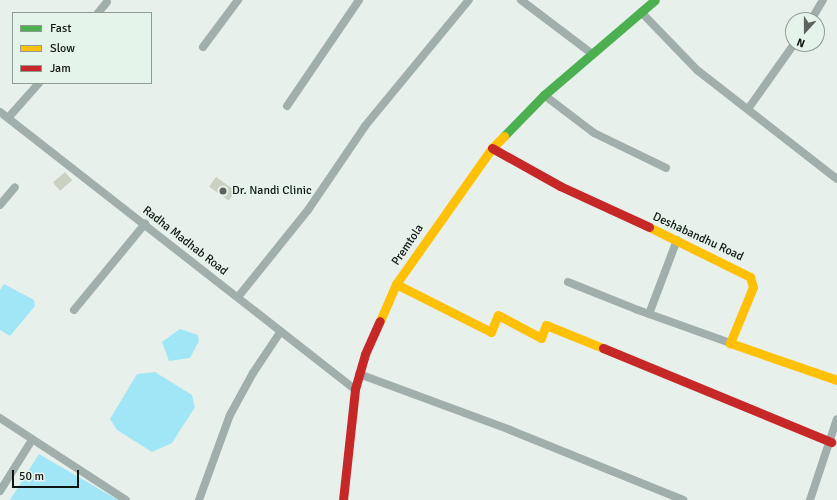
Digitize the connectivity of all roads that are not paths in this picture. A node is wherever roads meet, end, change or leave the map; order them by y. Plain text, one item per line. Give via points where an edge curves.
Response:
1 (238, 0) edge
2 (359, 0) edge
3 (470, 0) edge
4 (521, 0) edge
5 (655, 0) edge
6 (824, 0) edge
7 (107, 2) dead end
8 (99, 12) edge
9 (641, 12) junction
10 (816, 12) edge
11 (203, 47) dead end
12 (788, 52) edge
13 (591, 53) junction
14 (37, 84) edge
15 (544, 95) junction
16 (287, 106) dead end
17 (748, 109) junction
18 (0, 112) edge
19 (8, 118) junction
20 (492, 148) junction
21 (666, 168) dead end
22 (837, 180) edge
23 (14, 186) dead end
24 (0, 206) edge
25 (144, 224) junction
26 (677, 240) junction
27 (568, 282) dead end
28 (396, 284) junction
29 (238, 297) junction
30 (74, 310) dead end
31 (649, 314) junction
32 (281, 331) junction
33 (730, 343) junction
34 (359, 374) junction
35 (837, 380) edge
36 (355, 389) junction
37 (0, 418) edge
38 (837, 419) edge
39 (32, 440) junction
40 (831, 442) junction
41 (0, 491) edge
42 (126, 500) edge
43 (199, 500) edge
44 (343, 500) edge
45 (683, 500) edge
46 (810, 500) edge

1 - 11 street
2 - 16 street
3 - 29 street via 365,126 308,210
4 - 13 street
5 - 9 main road, Premtola
6 - 10 street
7 - 8 street
9 - 13 main road, Premtola
9 - 17 street via 697,70
12 - 17 street
13 - 15 main road, Premtola
14 - 19 street
15 - 20 main road, Premtola
15 - 21 street via 594,133
17 - 22 street
18 - 19 street, Radha Madhab Road
19 - 25 street, Radha Madhab Road
20 - 26 main road, Deshabandhu Road via 540,176
20 - 28 main road, Premtola
23 - 24 street
25 - 29 street, Radha Madhab Road
25 - 30 street
26 - 31 street
26 - 33 main road, Deshabandhu Road via 742,271 752,282 752,292
27 - 31 street
28 - 34 main road, Premtola via 384,307
28 - 40 main road via 491,332 498,315 541,338 546,325
29 - 32 street, Radha Madhab Road
31 - 33 street
32 - 36 street, Radha Madhab Road
32 - 43 street via 253,373 230,415
33 - 35 main road
34 - 36 main road, Premtola
34 - 45 street via 510,430
36 - 44 main road, Premtola
37 - 39 street
38 - 40 street
39 - 41 street
39 - 42 street
40 - 46 street

